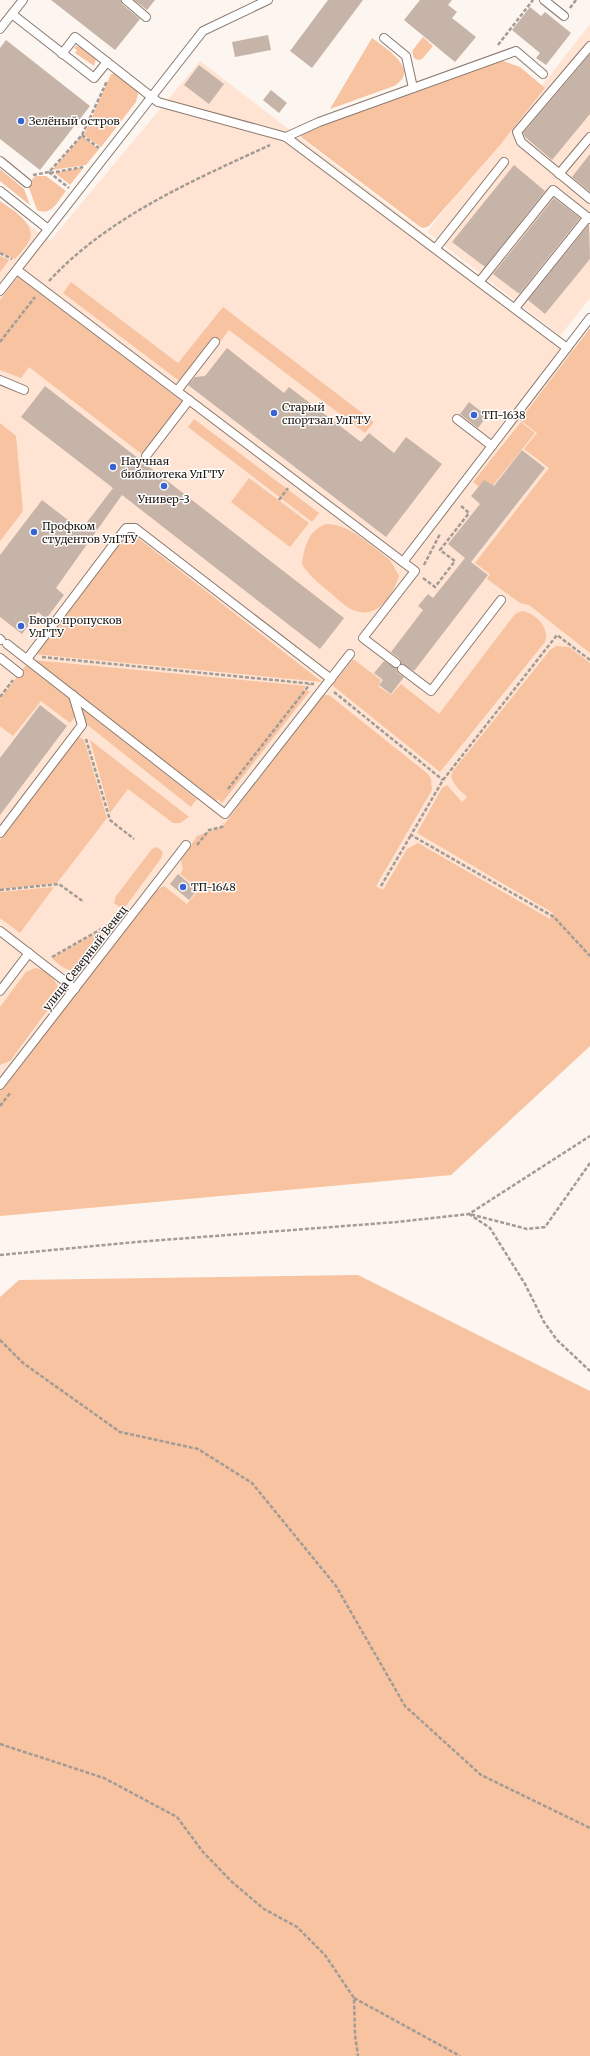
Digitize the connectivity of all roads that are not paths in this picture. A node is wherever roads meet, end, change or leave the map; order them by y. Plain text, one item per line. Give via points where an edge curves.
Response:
1 (23, 0) edge
2 (126, 0) edge
3 (268, 0) edge
4 (544, 0) edge
5 (12, 14) junction
6 (564, 16) dead end
7 (146, 17) dead end
8 (0, 29) edge
9 (384, 38) dead end
10 (590, 46) edge
11 (62, 54) junction
12 (110, 65) junction
13 (543, 74) dead end
14 (413, 88) junction
15 (151, 96) junction
16 (286, 137) junction
17 (590, 137) edge
18 (0, 161) edge
19 (504, 162) dead end
20 (560, 174) junction
21 (27, 183) road end
22 (0, 191) edge
23 (590, 199) edge
24 (589, 218) edge
25 (48, 229) junction
26 (436, 248) junction
27 (16, 270) junction
28 (480, 281) junction
29 (0, 291) edge
30 (515, 308) junction
31 (590, 318) edge
32 (216, 342) dead end
33 (567, 348) junction
34 (0, 380) edge
35 (24, 390) dead end
36 (177, 391) junction
37 (189, 400) junction
38 (457, 419) dead end
39 (492, 446) junction
40 (146, 456) dead end
41 (403, 562) junction
42 (501, 600) dead end
43 (2, 641) edge
44 (350, 654) dead end
45 (0, 658) edge
46 (27, 659) junction
47 (396, 663) dead end
48 (402, 669) dead end
49 (19, 673) dead end
50 (328, 682) junction
51 (73, 695) junction
52 (0, 833) edge
53 (186, 845) dead end
54 (0, 931) edge
55 (28, 953) junction
56 (75, 989) junction
57 (0, 991) edge
58 (1, 1081) edge

1 - 5 lane
2 - 7 lane
3 - 15 lane via 203,31
4 - 6 lane
5 - 8 lane
5 - 11 lane
9 - 14 lane via 406,56
10 - 20 lane via 517,132 521,142
11 - 12 lane via 94,78
11 - 12 lane via 75,37
12 - 15 lane
13 - 14 lane via 516,52
14 - 16 lane via 319,122
15 - 16 lane via 158,102
15 - 25 lane
16 - 26 lane
17 - 20 lane
18 - 21 lane
19 - 26 lane
20 - 23 lane
22 - 25 lane
24 - 28 lane via 553,190
24 - 30 lane
25 - 27 lane
26 - 28 lane
27 - 29 lane
27 - 36 lane
28 - 30 lane
30 - 33 lane
31 - 33 lane
32 - 36 lane
33 - 39 lane
34 - 35 lane
36 - 37 lane
37 - 40 lane
37 - 41 lane
38 - 39 lane
39 - 41 lane
41 - 47 lane via 415,572 363,638
42 - 48 lane via 431,691
43 - 46 lane
44 - 50 lane
45 - 49 lane
46 - 50 lane via 126,528 135,528
46 - 51 lane
50 - 51 lane via 225,814
51 - 52 lane via 82,725
53 - 56 lane, улица Северный Венец
54 - 55 lane
55 - 56 lane
55 - 57 lane
56 - 58 lane, улица Северный Венец

